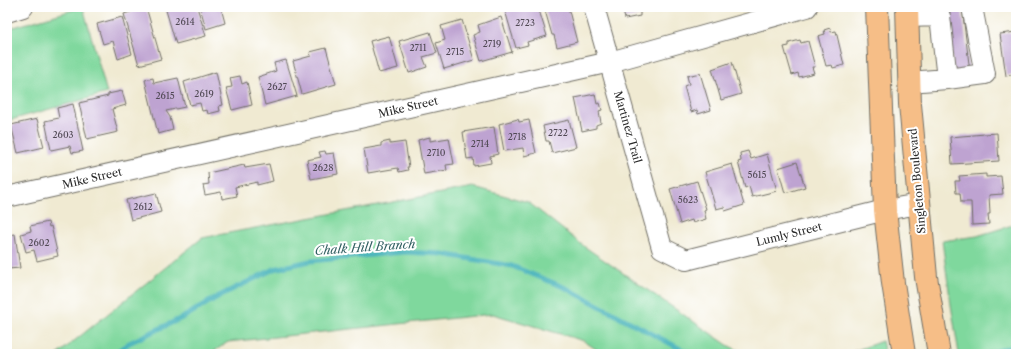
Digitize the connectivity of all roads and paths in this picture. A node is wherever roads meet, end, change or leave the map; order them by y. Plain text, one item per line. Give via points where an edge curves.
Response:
1 (23, 7) edge
2 (594, 7) edge
3 (807, 7) edge
4 (877, 7) edge
5 (972, 7) edge
6 (7, 12) edge
7 (907, 12) edge
8 (939, 12) edge
9 (610, 62) junction
10 (947, 79) junction
11 (909, 82) junction
12 (7, 197) edge
13 (919, 204) junction
14 (885, 210) junction
15 (662, 248) joint
16 (937, 344) edge
17 (903, 350) edge

1 - 6 street
2 - 9 street, Martinez Trail
3 - 9 street, Mike Street
4 - 14 main road
5 - 10 street via 985,74
7 - 8 street
7 - 11 main road, Singleton Boulevard
8 - 10 street
9 - 12 street, Mike Street
9 - 15 street, Martinez Trail
10 - 11 street
11 - 13 main road, Singleton Boulevard
13 - 14 street, Lumly Street
13 - 16 main road, Singleton Boulevard via 926,277
14 - 15 street, Lumly Street via 686,260
14 - 17 main road

